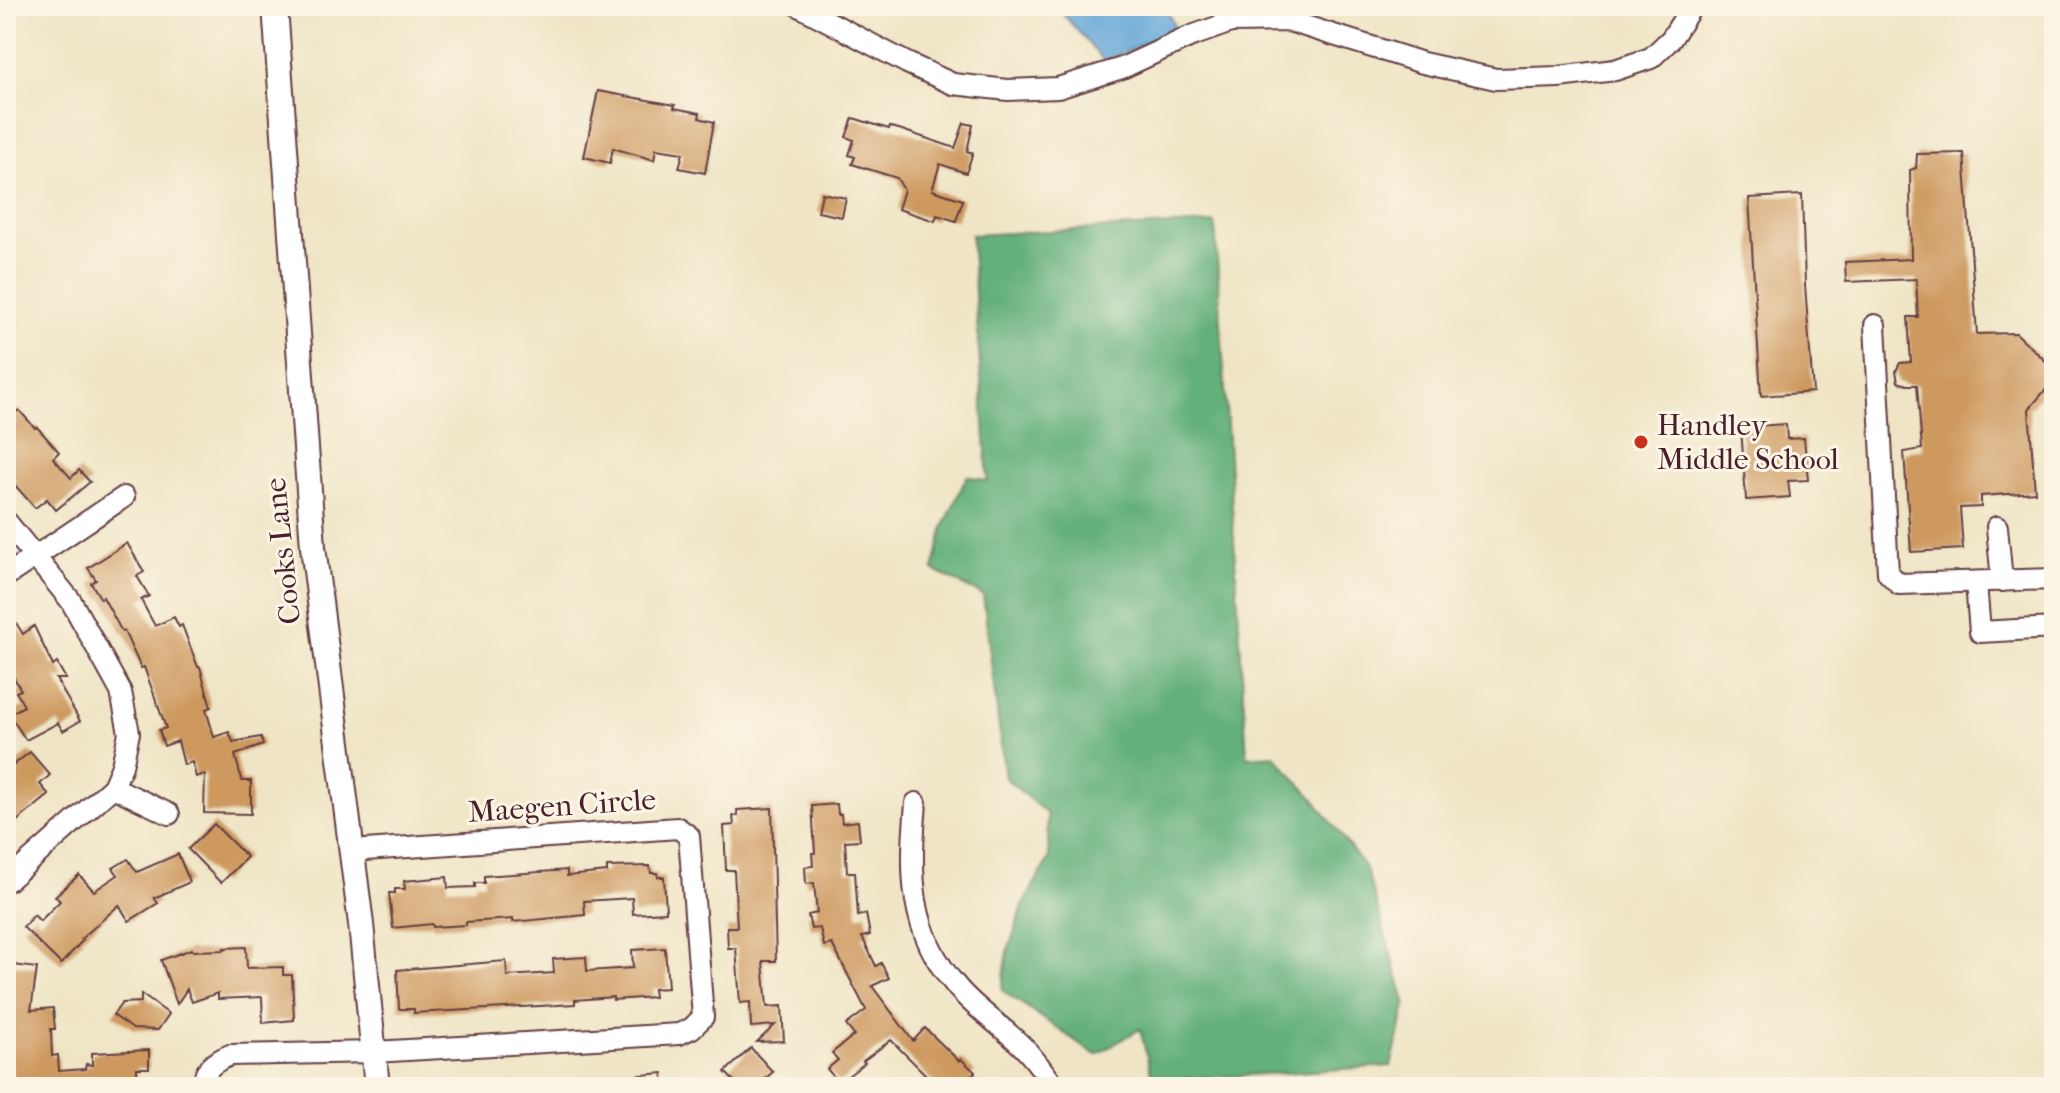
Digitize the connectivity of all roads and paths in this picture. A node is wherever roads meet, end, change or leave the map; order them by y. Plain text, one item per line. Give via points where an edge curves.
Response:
1 (275, 6) edge
2 (799, 6) edge
3 (1692, 6) edge
4 (1231, 14) edge
5 (1875, 325) dead end
6 (124, 497) dead end
7 (6, 521) edge
8 (1997, 527) dead end
9 (36, 555) junction
10 (6, 576) edge
11 (2054, 579) edge
12 (2002, 581) junction
13 (1976, 583) junction
14 (2054, 628) edge
15 (113, 787) junction
16 (916, 803) dead end
17 (169, 814) dead end
18 (351, 851) junction
19 (6, 882) edge
20 (374, 1052) junction
21 (204, 1087) edge
22 (377, 1087) edge
23 (1055, 1087) edge

1 - 18 main road, Cooks Lane via 313,547
2 - 4 street via 953,84 1008,90 1058,88 1122,68
3 - 4 street via 1651,58 1615,70 1496,79 1423,63 1289,21
5 - 13 street via 1888,573 1899,584
6 - 9 street
7 - 9 street
8 - 12 street
9 - 10 street
9 - 15 street via 71,601 121,692 129,733
11 - 12 street
12 - 13 street
13 - 14 street via 1980,632
15 - 17 street
15 - 19 street
16 - 23 street via 911,859 917,913 929,945 957,987 1026,1050
18 - 20 main road, Cooks Lane
18 - 20 street, Maegen Circle via 678,828 689,836 703,1017 692,1028 679,1034
20 - 21 street, Maegen Circle via 230,1055 212,1063
20 - 22 main road, Cooks Lane

